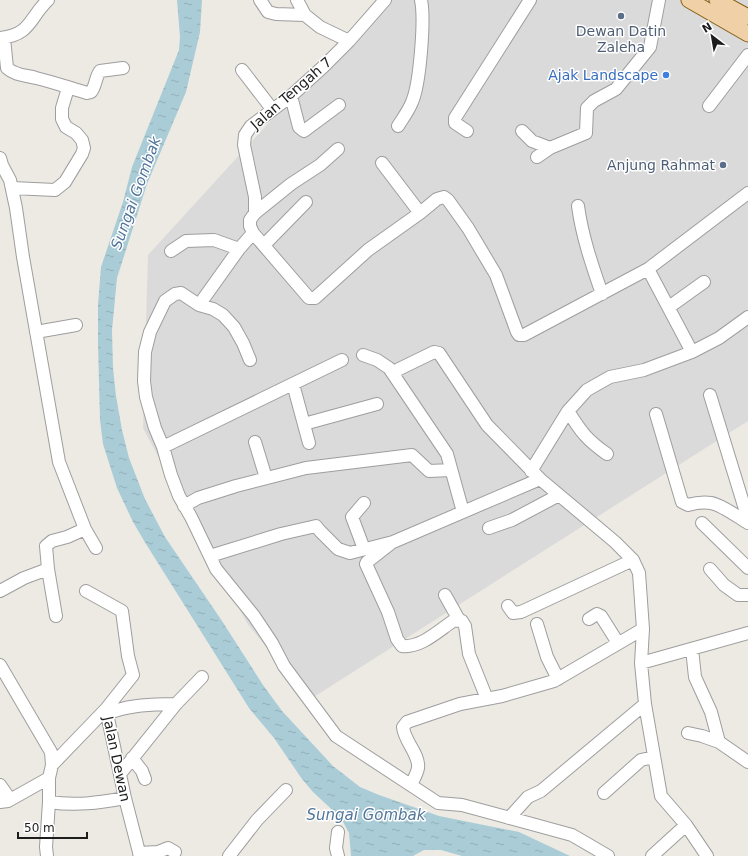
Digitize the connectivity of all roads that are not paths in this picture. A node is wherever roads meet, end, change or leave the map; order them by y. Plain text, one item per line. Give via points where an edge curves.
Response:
1 (48, 0) edge
2 (260, 0) edge
3 (297, 0) edge
4 (385, 0) edge
5 (421, 0) edge
6 (530, 0) edge
7 (659, 0) edge
8 (689, 0) edge
9 (718, 0) edge
10 (305, 15) junction
11 (748, 17) edge
12 (748, 34) edge
13 (2, 38) edge
14 (350, 41) junction
15 (748, 54) edge
16 (123, 68) dead end
17 (242, 70) dead end
18 (68, 88) junction
19 (292, 96) junction
20 (339, 105) dead end
21 (709, 106) dead end
22 (272, 109) junction
23 (398, 126) dead end
24 (467, 131) dead end
25 (522, 131) dead end
26 (550, 148) junction
27 (338, 149) dead end
28 (537, 157) dead end
29 (0, 158) edge
30 (382, 163) dead end
31 (3, 174) edge
32 (12, 188) junction
33 (748, 193) edge
34 (306, 202) dead end
35 (578, 206) dead end
36 (254, 213) junction
37 (420, 213) junction
38 (253, 233) junction
39 (264, 245) junction
40 (239, 250) junction
41 (171, 251) dead end
42 (648, 269) junction
43 (704, 282) dead end
44 (602, 294) junction
45 (198, 304) junction
46 (669, 307) junction
47 (748, 317) edge
48 (76, 325) dead end
49 (36, 332) junction
50 (692, 352) junction
51 (363, 355) dead end
52 (250, 360) dead end
53 (342, 360) dead end
54 (393, 372) junction
55 (293, 384) junction
56 (710, 395) dead end
57 (377, 404) dead end
58 (568, 411) junction
59 (656, 414) dead end
60 (304, 424) junction
61 (255, 442) dead end
62 (309, 443) dead end
63 (164, 447) junction
64 (607, 454) dead end
65 (451, 470) junction
66 (531, 470) junction
67 (266, 478) junction
68 (540, 479) junction
69 (559, 495) junction
70 (364, 503) dead end
71 (184, 506) junction
72 (463, 512) junction
73 (748, 520) edge
74 (702, 523) dead end
75 (748, 523) edge
76 (489, 528) dead end
77 (85, 529) junction
78 (393, 542) junction
79 (96, 548) dead end
80 (364, 549) junction
81 (210, 556) junction
82 (633, 560) junction
83 (748, 568) edge
84 (48, 569) junction
85 (710, 569) dead end
86 (0, 590) edge
87 (86, 591) dead end
88 (445, 595) dead end
89 (748, 595) edge
90 (508, 606) dead end
91 (56, 616) dead end
92 (589, 619) dead end
93 (459, 620) junction
94 (537, 624) dead end
95 (643, 629) junction
96 (748, 633) edge
97 (618, 643) junction
98 (692, 649) junction
99 (641, 663) junction
100 (0, 665) edge
101 (202, 677) dead end
102 (558, 679) junction
103 (487, 699) junction
104 (176, 704) junction
105 (645, 704) junction
106 (106, 711) junction
107 (688, 733) dead end
108 (719, 742) junction
109 (654, 757) junction
110 (132, 758) junction
111 (748, 762) edge
112 (52, 765) junction
113 (120, 774) junction
114 (49, 778) junction
115 (145, 779) dead end
116 (0, 785) edge
117 (411, 786) junction
118 (286, 790) dead end
119 (604, 793) dead end
120 (125, 798) junction
121 (4, 801) edge
122 (49, 802) junction
123 (509, 818) junction
124 (686, 824) junction
125 (338, 832) dead end
126 (175, 852) dead end
127 (140, 854) edge
128 (47, 856) edge
129 (229, 856) edge
130 (338, 856) edge
131 (608, 856) edge
132 (652, 856) edge
133 (707, 856) edge

1 - 13 street via 20,33
2 - 10 street via 268,12
3 - 10 street
4 - 14 street, Jalan Tengah 7
5 - 23 street via 423,26 418,82 413,101
6 - 24 street via 455,118 455,123
7 - 26 street via 650,47 616,89 594,101 587,108 586,133
8 - 12 main road
9 - 11 main road
10 - 14 street via 320,27
13 - 18 street via 7,68 11,72
14 - 19 street, Jalan Tengah 7
15 - 21 street
16 - 18 street via 100,71 91,92
17 - 22 street
18 - 32 street via 62,108 62,119 66,127 82,140 82,154 65,182 55,190
19 - 20 street via 299,127 304,131
19 - 22 street, Jalan Tengah 7
22 - 36 street, Jalan Tengah 7 via 250,126 245,135 244,145 255,197
25 - 26 street via 532,141
26 - 28 street
27 - 36 street
29 - 31 street
30 - 37 street
31 - 32 street
32 - 49 street
33 - 42 street
34 - 39 street
35 - 44 street via 585,243
36 - 38 street, Jalan Tengah 7 via 250,220
37 - 39 street via 368,250 315,298 309,298
37 - 44 street via 437,199 444,197 448,200 496,275 519,335 524,335
38 - 39 street
38 - 40 street
40 - 41 street via 214,240 186,241
40 - 45 street
42 - 44 street
42 - 46 street
43 - 46 street
45 - 52 street via 223,315 234,327
45 - 63 street via 181,294 175,294 165,301 150,332 145,352 146,397 155,428
46 - 50 street
47 - 50 street via 719,338
48 - 49 street
49 - 77 street via 59,462
50 - 58 street via 644,370 610,377 587,390
51 - 54 street via 385,364
53 - 55 street
54 - 65 street via 447,454
54 - 66 street via 434,352 439,353 486,425
55 - 60 street
55 - 63 street
56 - 73 street
57 - 60 street
58 - 64 street via 583,434
58 - 66 street
59 - 75 street via 682,502 688,505 717,505
60 - 62 street
61 - 67 street
63 - 71 street via 178,496
65 - 67 street via 429,470 412,455 306,468
65 - 72 street
66 - 68 street
67 - 71 street via 198,498
68 - 69 street
68 - 72 street
69 - 76 street via 512,520
69 - 82 street
70 - 80 street via 352,517
71 - 81 street
72 - 78 street
74 - 83 street
77 - 79 street
77 - 84 street via 46,546
78 - 80 street
78 - 93 street via 366,564 402,646 411,647 419,644 453,621
80 - 81 street via 350,554 338,549 316,526
81 - 117 street via 216,569 254,616 284,666 336,736
82 - 90 street via 521,612 513,613
82 - 95 street via 639,573
84 - 86 street
84 - 91 street
85 - 89 street via 724,585 738,595
87 - 106 street via 122,611 132,675
88 - 93 street
92 - 97 street via 597,614 601,616
93 - 103 street via 465,626 469,654
94 - 102 street via 549,662
95 - 97 street
95 - 99 street
96 - 98 street
97 - 102 street
98 - 99 street
98 - 108 street via 695,677 711,712
99 - 105 street
100 - 112 street via 48,746
101 - 104 street
102 - 103 street
103 - 117 street via 460,704 407,722 403,727 403,733 418,761
104 - 106 street via 141,705
104 - 110 street
105 - 109 street
105 - 123 street via 541,791 528,797
106 - 112 street
106 - 113 street, Jalan Dewan
107 - 108 street
108 - 111 street
109 - 119 street via 641,760
109 - 124 street via 661,796
110 - 113 street
110 - 115 street
112 - 114 street
113 - 120 street, Jalan Dewan
114 - 121 street
114 - 122 street
116 - 121 street via 6,795
117 - 123 street via 438,803 462,805
118 - 129 street
120 - 122 street via 67,805
120 - 127 street, Jalan Dewan
122 - 128 street
123 - 131 street via 572,836
124 - 132 street
124 - 133 street
125 - 130 street
126 - 127 street via 168,848

